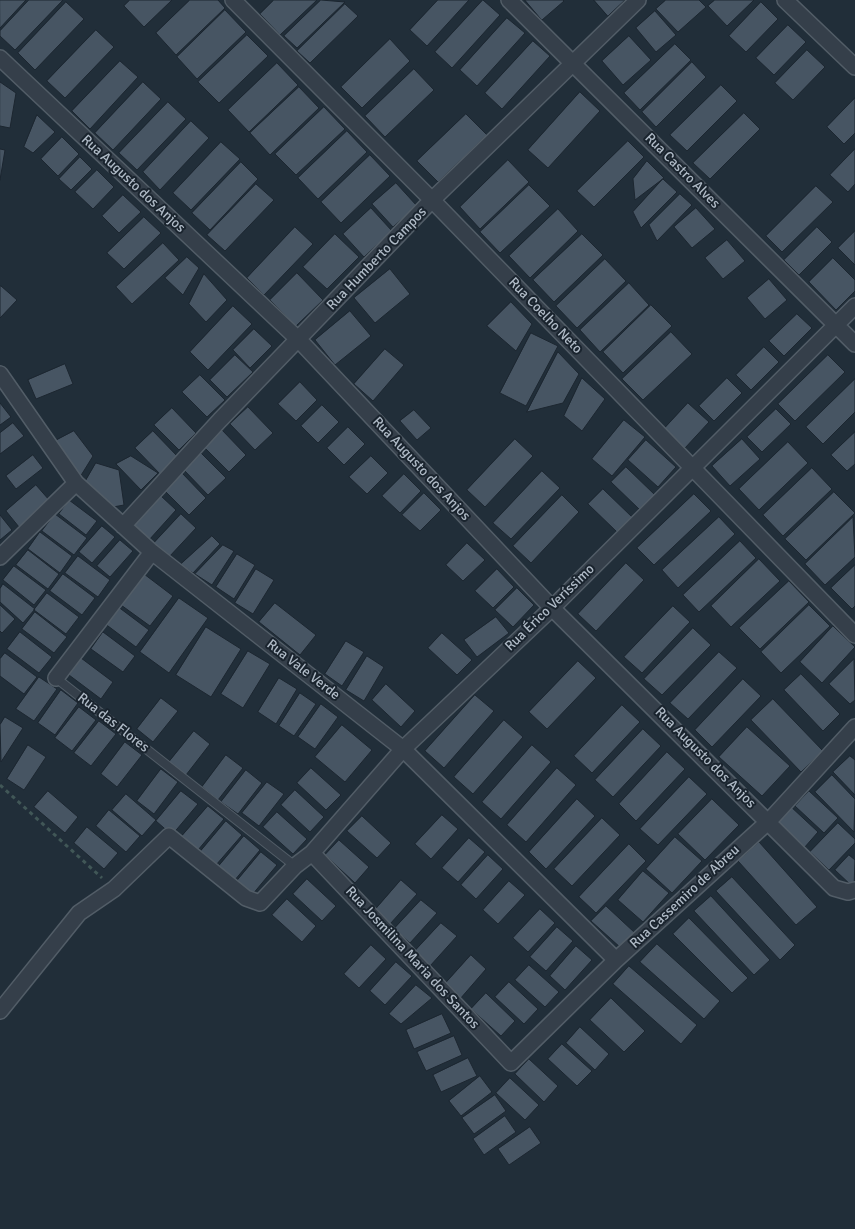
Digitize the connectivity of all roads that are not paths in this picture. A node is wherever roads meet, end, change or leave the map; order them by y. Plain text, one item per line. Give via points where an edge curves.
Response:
1 (233, 0) edge
2 (509, 0) edge
3 (638, 0) edge
4 (785, 0) edge
5 (0, 58) edge
6 (574, 63) junction
7 (855, 67) edge
8 (432, 200) junction
9 (855, 306) edge
10 (836, 324) junction
11 (299, 340) junction
12 (855, 344) edge
13 (0, 374) edge
14 (693, 468) junction
15 (76, 483) junction
16 (124, 526) junction
17 (152, 552) junction
18 (0, 557) edge
19 (552, 608) junction
20 (855, 634) edge
21 (56, 678) joint
22 (855, 727) edge
23 (402, 749) junction
24 (769, 821) junction
25 (312, 853) junction
26 (295, 866) junction
27 (855, 890) edge
28 (616, 960) junction
29 (0, 1011) edge
30 (511, 1063) joint

1 - 8 street, Rua Coelho Neto
2 - 6 street, Rua Castro Alves
3 - 6 street, Rua Humberto Campos
4 - 7 street
5 - 11 street, Rua Augusto dos Anjos
6 - 8 street, Rua Humberto Campos
6 - 10 street, Rua Castro Alves
8 - 11 street, Rua Humberto Campos
8 - 14 street, Rua Coelho Neto
9 - 10 street, Rua Érico Veríssimo
10 - 12 street, Rua Castro Alves
10 - 14 street, Rua Érico Veríssimo
11 - 16 street, Rua Humberto Campos via 220,420
11 - 19 street, Rua Augusto dos Anjos
13 - 15 street, Rua Vale Verde
14 - 19 street, Rua Érico Veríssimo
14 - 20 street, Rua Coelho Neto
15 - 16 street, Rua Vale Verde
15 - 18 street
16 - 17 street, Rua Vale Verde
17 - 21 street, Rua das Flores
17 - 23 street, Rua Vale Verde
19 - 23 street, Rua Érico Veríssimo
19 - 24 street, Rua Augusto dos Anjos
21 - 26 lane, Rua das Flores
22 - 24 street, Rua Cassemiro de Abreu
23 - 25 street, Rua Érico Veríssimo
23 - 28 street, Rua Vale Verde
24 - 27 street, Rua Augusto dos Anjos via 834,888 848,892
24 - 28 street, Rua Cassemiro de Abreu
25 - 26 street, Rua Érico Veríssimo
25 - 30 street, Rua Josmilina Maria dos Santos
26 - 29 street, Rua Érico Veríssimo via 260,903 246,898 169,836 114,889 79,913
28 - 30 street, Rua Cassemiro de Abreu

